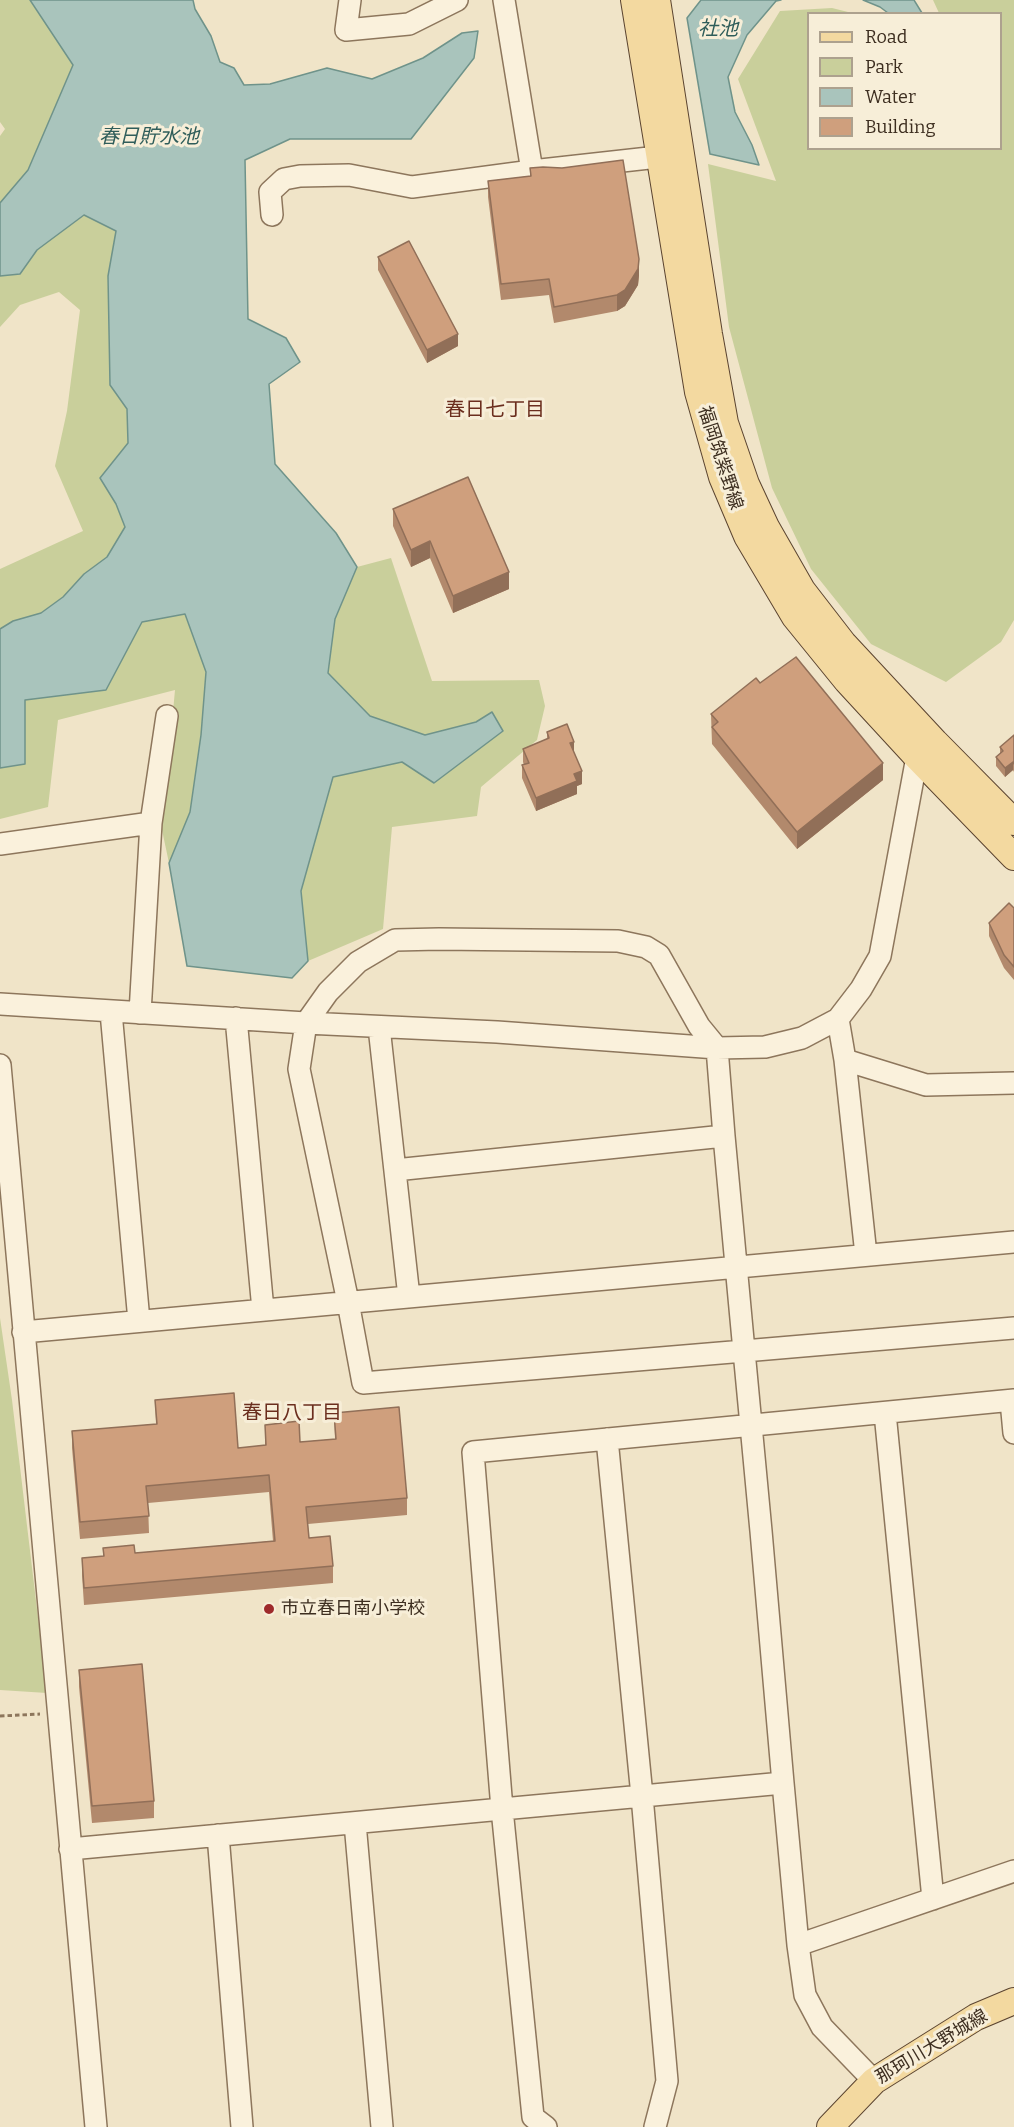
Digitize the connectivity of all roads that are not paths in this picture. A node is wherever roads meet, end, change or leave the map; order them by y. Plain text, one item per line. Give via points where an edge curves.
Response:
1 (350, 0) edge
2 (457, 0) edge
3 (504, 0) edge
4 (634, 0) edge
5 (657, 0) edge
6 (658, 157) junction
7 (532, 171) junction
8 (272, 215) dead end
9 (167, 716) dead end
10 (917, 758) junction
11 (1014, 822) edge
12 (151, 823) junction
13 (0, 844) edge
14 (1014, 857) edge
15 (0, 1004) edge
16 (111, 1012) junction
17 (140, 1012) junction
18 (236, 1018) junction
19 (838, 1018) junction
20 (306, 1023) junction
21 (379, 1027) junction
22 (717, 1048) junction
23 (845, 1060) junction
24 (0, 1065) edge
25 (1014, 1083) edge
26 (724, 1136) junction
27 (395, 1170) junction
28 (1014, 1242) edge
29 (866, 1255) junction
30 (736, 1267) junction
31 (410, 1296) junction
32 (348, 1302) junction
33 (263, 1310) junction
34 (139, 1321) junction
35 (1014, 1328) edge
36 (23, 1332) junction
37 (744, 1351) junction
38 (1012, 1401) edge
39 (885, 1413) junction
40 (751, 1426) junction
41 (1014, 1433) edge
42 (607, 1439) junction
43 (783, 1783) junction
44 (642, 1796) junction
45 (502, 1809) junction
46 (355, 1823) junction
47 (218, 1835) junction
48 (70, 1849) junction
49 (1014, 1871) edge
50 (933, 1899) junction
51 (798, 1945) junction
52 (1014, 2001) edge
53 (874, 2081) junction
54 (96, 2127) edge
55 (242, 2127) edge
56 (375, 2127) edge
57 (382, 2127) edge
58 (546, 2127) edge
59 (655, 2127) edge
60 (830, 2127) edge

1 - 2 street via 346,30 409,24
3 - 7 street
4 - 6 main road, 福岡筑紫野線
5 - 11 main road, 福岡筑紫野線 via 713,356 726,423 746,484 802,590 935,742
6 - 7 street
6 - 10 main road, 福岡筑紫野線 via 698,392 722,477 747,536 795,617
7 - 8 street via 412,187 349,176 300,176 284,179 270,192
9 - 12 street
10 - 14 main road, 福岡筑紫野線
10 - 19 street via 880,956
12 - 13 street
12 - 17 street
15 - 16 street
16 - 17 street
16 - 34 street
17 - 18 street
18 - 20 street
18 - 33 street
19 - 22 street via 802,1038 765,1047
19 - 23 street
20 - 21 street
20 - 22 street via 328,992 358,962 395,940 618,941 645,946 659,955 699,1026
20 - 32 street via 299,1069
21 - 22 street
21 - 27 street
22 - 26 street
23 - 25 street via 926,1085
23 - 29 street
24 - 36 street
26 - 27 street
26 - 30 street
27 - 31 street
28 - 29 street
29 - 30 street
30 - 31 street
30 - 37 street
31 - 32 street
32 - 33 street
32 - 37 street via 363,1383
33 - 34 street
34 - 36 street
35 - 37 street
36 - 48 street
37 - 40 street
38 - 39 street
38 - 41 street
39 - 40 street
39 - 50 street
40 - 42 street
40 - 43 street
42 - 44 street
42 - 45 street via 472,1452
43 - 44 street
43 - 51 street
44 - 45 street
44 - 59 street via 667,2081
45 - 46 street
45 - 58 street via 532,2117
46 - 47 street
46 - 57 street
47 - 48 street
47 - 55 street
48 - 54 street
49 - 50 street
50 - 51 street
51 - 53 street via 805,1995 822,2027
52 - 53 main road, 那珂川大野城線 via 976,2017
53 - 60 main road, 那珂川大野城線
56 - 57 street

